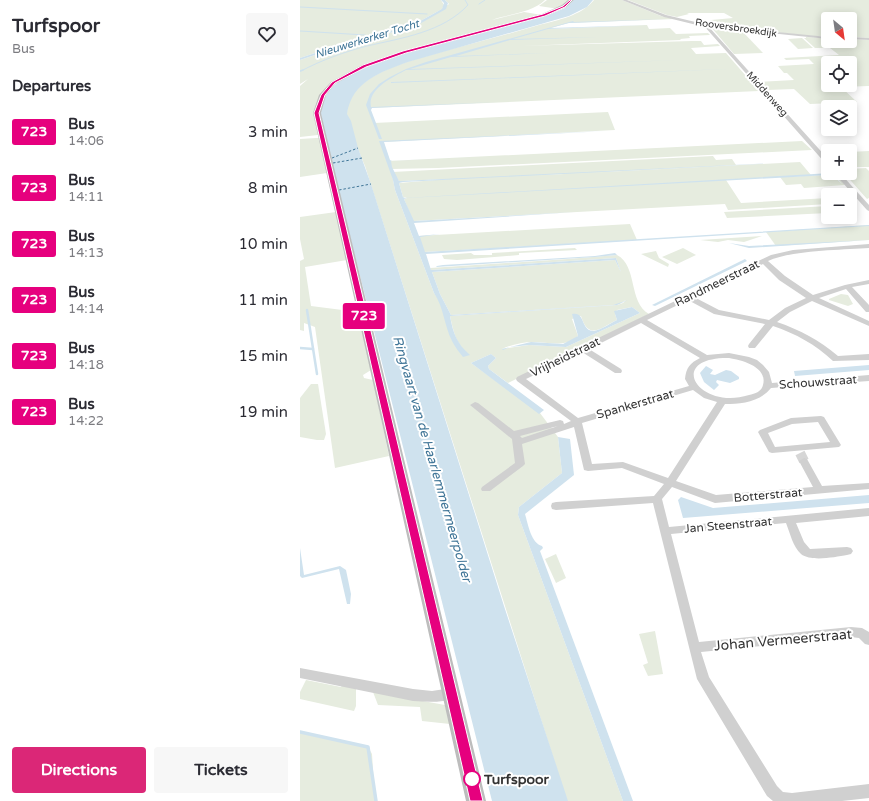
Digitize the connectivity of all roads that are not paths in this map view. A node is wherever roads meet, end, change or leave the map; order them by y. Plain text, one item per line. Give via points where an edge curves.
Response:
1 (571, 0) edge
2 (624, 0) edge
3 (708, 26) junction
4 (821, 37) edge
5 (857, 38) edge
6 (869, 39) edge
7 (821, 155) edge
8 (842, 180) edge
9 (869, 209) edge
10 (869, 246) edge
11 (763, 260) junction
12 (869, 282) edge
13 (848, 287) junction
14 (688, 297) junction
15 (813, 299) junction
16 (869, 310) edge
17 (642, 320) junction
18 (771, 323) junction
19 (869, 324) edge
20 (582, 348) junction
21 (869, 357) edge
22 (706, 358) junction
23 (744, 359) junction
24 (618, 371) dead end
25 (869, 378) edge
26 (767, 386) junction
27 (694, 387) junction
28 (722, 401) junction
29 (475, 405) dead end
30 (577, 421) junction
31 (516, 438) junction
32 (800, 454) junction
33 (670, 483) junction
34 (869, 486) edge
35 (486, 489) dead end
36 (819, 490) junction
37 (657, 499) junction
38 (556, 506) dead end
39 (869, 512) edge
40 (790, 520) junction
41 (666, 534) junction
42 (847, 551) dead end
43 (869, 640) edge
44 (694, 648) junction
45 (300, 673) edge
46 (451, 694) junction
47 (869, 791) edge
48 (476, 801) edge

1 - 46 street via 544,15 405,52 364,66 334,83 323,95 316,113
2 - 3 street, Rooversbroekdijk via 665,16
3 - 4 street, Rooversbroekdijk
3 - 7 street, Middenweg
5 - 6 street
8 - 9 street
10 - 11 street, Randmeerstraat via 783,254
11 - 14 street, Randmeerstraat
11 - 15 street via 782,278
12 - 13 street
13 - 15 street
13 - 16 street
14 - 17 street, Randmeerstraat
14 - 18 street via 717,312
15 - 18 street via 788,309
15 - 19 street
17 - 20 street, Vrijheidstraat
17 - 22 street
18 - 21 street via 805,336 836,359
18 - 23 street
20 - 24 street
20 - 30 street, Vrijheidstraat via 520,379
22 - 23 street via 720,355
22 - 27 street via 695,363 689,370 689,380
23 - 26 street via 760,366 765,372
25 - 26 street, Schouwstraat
26 - 28 street via 759,395 745,400
27 - 28 street via 709,397
27 - 30 street, Spankerstraat
28 - 33 street
29 - 31 street
30 - 31 street, Spankerstraat via 562,422
30 - 33 street via 588,468 623,465
31 - 35 street via 520,464
32 - 32 street via 820,446 836,445 821,419 791,421 763,432 772,450
32 - 36 street
33 - 36 street, Botterstraat via 715,499
33 - 37 street
34 - 36 street, Botterstraat
37 - 38 street
37 - 41 street
39 - 40 street, Jan Steenstraat
40 - 41 street, Jan Steenstraat
40 - 42 street via 806,552
41 - 44 street
43 - 44 street, Johan Vermeerstraat via 862,633 851,632
44 - 47 street via 703,679 772,791 780,798 792,800
45 - 46 street via 413,695 432,697
46 - 48 street

